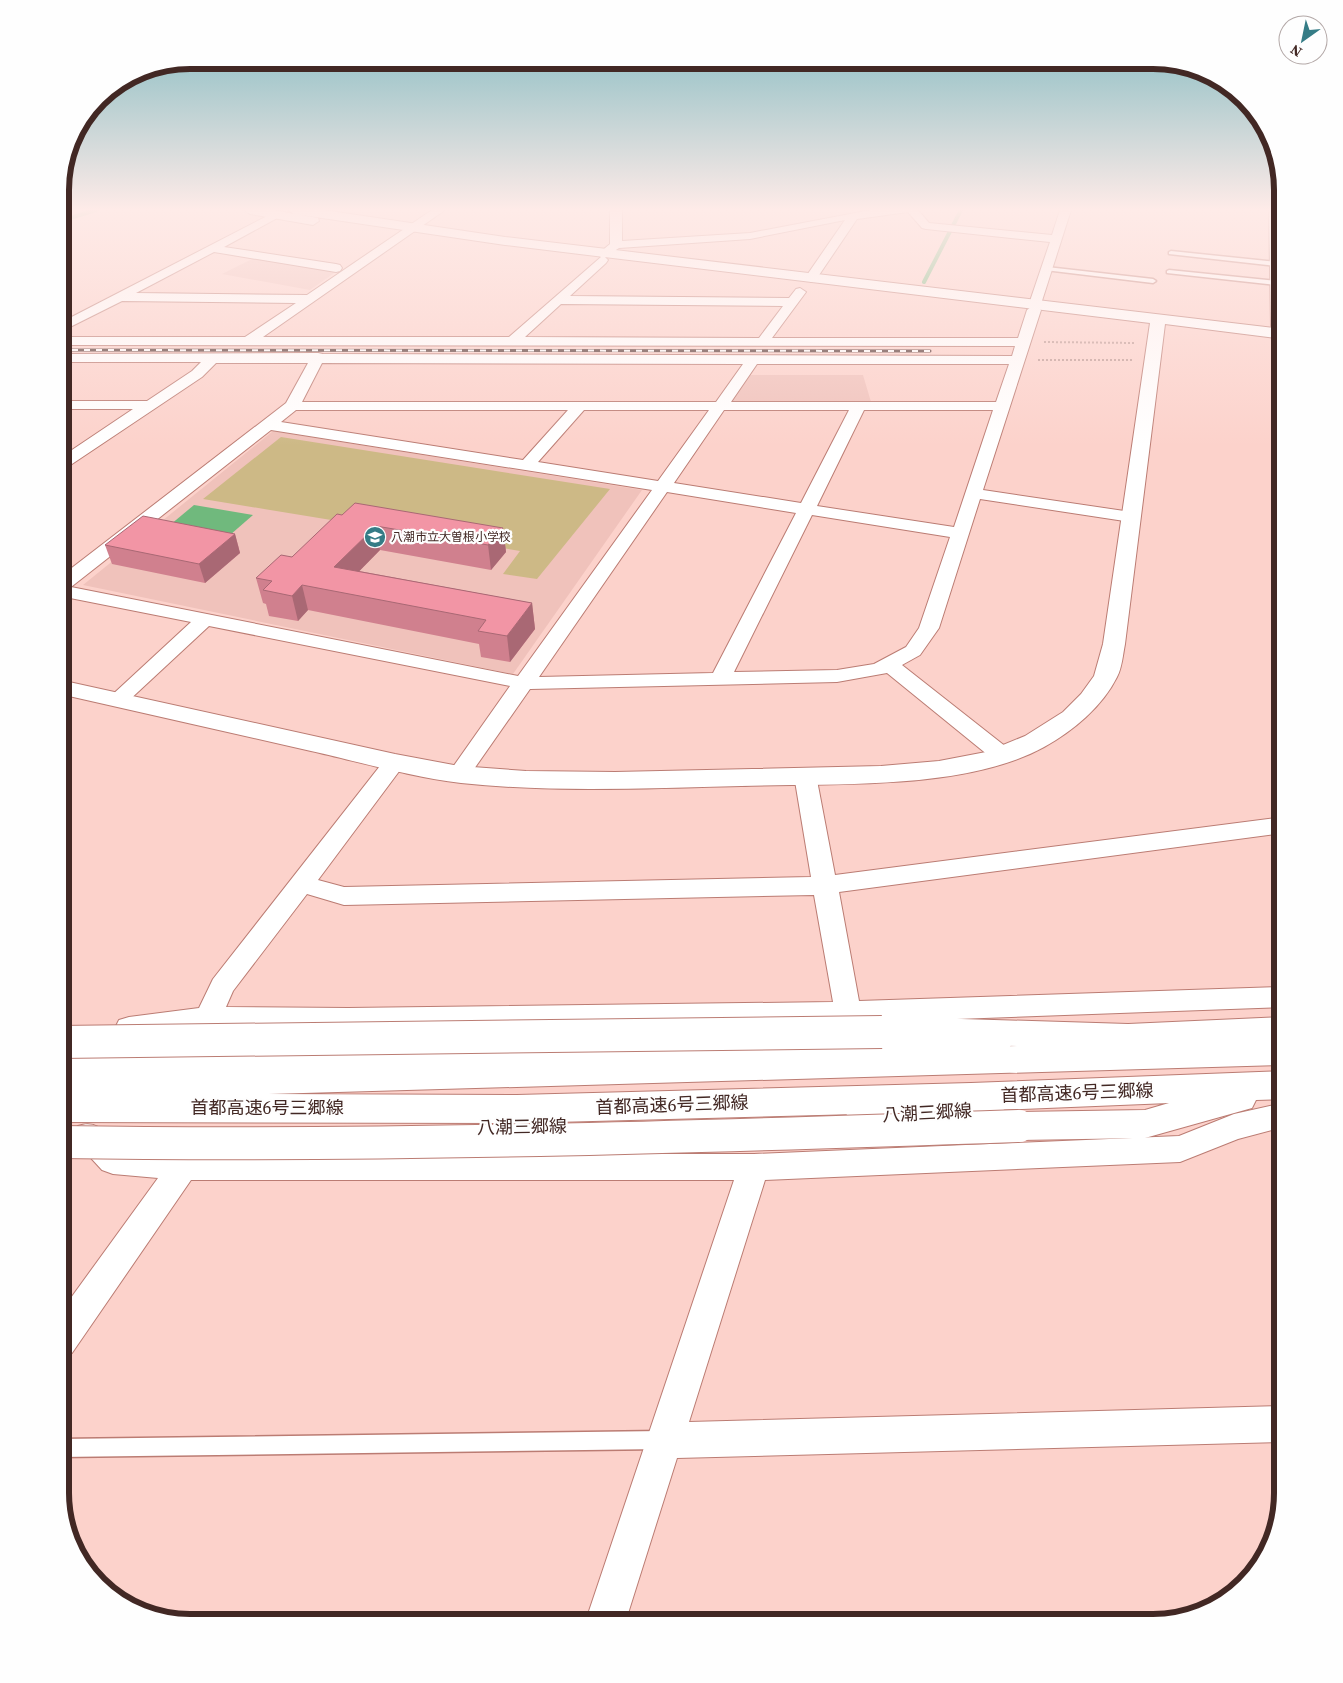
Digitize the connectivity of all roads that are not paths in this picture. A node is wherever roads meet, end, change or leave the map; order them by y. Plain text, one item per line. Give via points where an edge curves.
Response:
1 (136, 289) edge
2 (325, 289) edge
3 (570, 289) edge
4 (803, 289) edge
5 (874, 289) edge
6 (1040, 289) edge
7 (120, 297) junction
8 (309, 299) junction
9 (558, 300) junction
10 (793, 302) junction
11 (1034, 307) junction
12 (1158, 320) junction
13 (69, 326) edge
14 (69, 331) edge
15 (1274, 332) edge
16 (250, 340) junction
17 (514, 340) junction
18 (764, 341) junction
19 (1023, 342) junction
20 (69, 358) edge
21 (213, 358) junction
22 (318, 358) junction
23 (754, 358) junction
24 (1017, 360) junction
25 (149, 405) junction
26 (579, 405) junction
27 (69, 406) edge
28 (292, 406) junction
29 (722, 406) junction
30 (859, 406) junction
31 (1002, 406) junction
32 (269, 425) junction
33 (69, 459) edge
34 (528, 465) junction
35 (663, 486) junction
36 (973, 493) junction
37 (808, 509) junction
38 (1131, 517) junction
39 (960, 533) junction
40 (69, 581) edge
41 (69, 590) edge
42 (206, 618) junction
43 (888, 664) junction
44 (720, 679) junction
45 (524, 683) junction
46 (69, 689) edge
47 (118, 700) junction
48 (1002, 755) junction
49 (396, 762) junction
50 (459, 774) junction
51 (805, 775) junction
52 (1274, 826) edge
53 (303, 884) junction
54 (825, 885) junction
55 (1274, 997) edge
56 (848, 1012) junction
57 (467, 1017) junction
58 (208, 1018) junction
59 (1274, 1030) edge
60 (1128, 1037) junction
61 (69, 1042) edge
62 (69, 1045) edge
63 (1274, 1052) edge
64 (520, 1057) junction
65 (69, 1061) edge
66 (69, 1080) edge
67 (1274, 1085) edge
68 (1274, 1095) edge
69 (1244, 1097) junction
70 (69, 1108) edge
71 (1274, 1117) edge
72 (69, 1134) edge
73 (69, 1134) edge
74 (69, 1135) edge
75 (183, 1167) junction
76 (754, 1167) junction
77 (69, 1328) edge
78 (1274, 1424) edge
79 (666, 1440) junction
80 (69, 1448) edge
81 (608, 1614) edge

1 - 7 street
2 - 8 street
3 - 9 street
4 - 10 street
5 - 11 main road
6 - 11 street
7 - 8 street
7 - 13 street
8 - 16 street
9 - 10 street
9 - 17 street
10 - 18 street
11 - 12 main road via 1131,321
11 - 19 street
12 - 15 main road
12 - 38 main road
14 - 16 street
16 - 17 street
17 - 18 street
18 - 19 street
19 - 24 street
20 - 21 street
21 - 22 street
21 - 25 street via 197,374
22 - 23 street
22 - 28 street
23 - 24 street
23 - 29 street
24 - 31 street
25 - 27 street
25 - 33 street
26 - 28 street
26 - 29 street
26 - 34 street
28 - 32 street
29 - 30 street
29 - 35 street
30 - 31 street
30 - 37 street
31 - 36 street
32 - 34 street
32 - 40 street
34 - 35 street
35 - 37 street
35 - 45 street
36 - 38 street
36 - 39 street
37 - 39 street
37 - 44 street
38 - 48 main road via 1114,644 1106,676 1090,700 1072,717 1034,742
39 - 43 street via 929,628 913,651
41 - 42 street
42 - 45 street
42 - 47 street
43 - 44 street via 880,669 837,676
43 - 48 street
44 - 45 street
45 - 50 street
46 - 47 main road
47 - 49 main road
48 - 51 main road via 939,769
49 - 50 main road
49 - 53 street
50 - 51 main road via 615,780
51 - 54 street
52 - 54 street
53 - 54 street via 344,896
53 - 58 street via 222,986
54 - 56 street
55 - 56 street
56 - 57 street
57 - 58 street
57 - 64 street
58 - 62 street via 106,1031
59 - 60 main road
60 - 61 main road, bridge via 882,1032
60 - 64 main road via 780,1052
63 - 66 main road, 首都高速6号三郷線 via 261,1081
64 - 65 main road
67 - 70 main road, 首都高速6号三郷線 via 517,1109
68 - 69 main road, 八潮三郷線
69 - 72 main road, bridge via 1145,1124 677,1138 189,1144
69 - 73 main road, 八潮三郷線 via 758,1121
71 - 76 street via 1234,1127 1180,1149
74 - 75 street via 113,1161
75 - 76 street
75 - 77 street
76 - 79 street
78 - 79 street
79 - 80 lane
79 - 81 street

